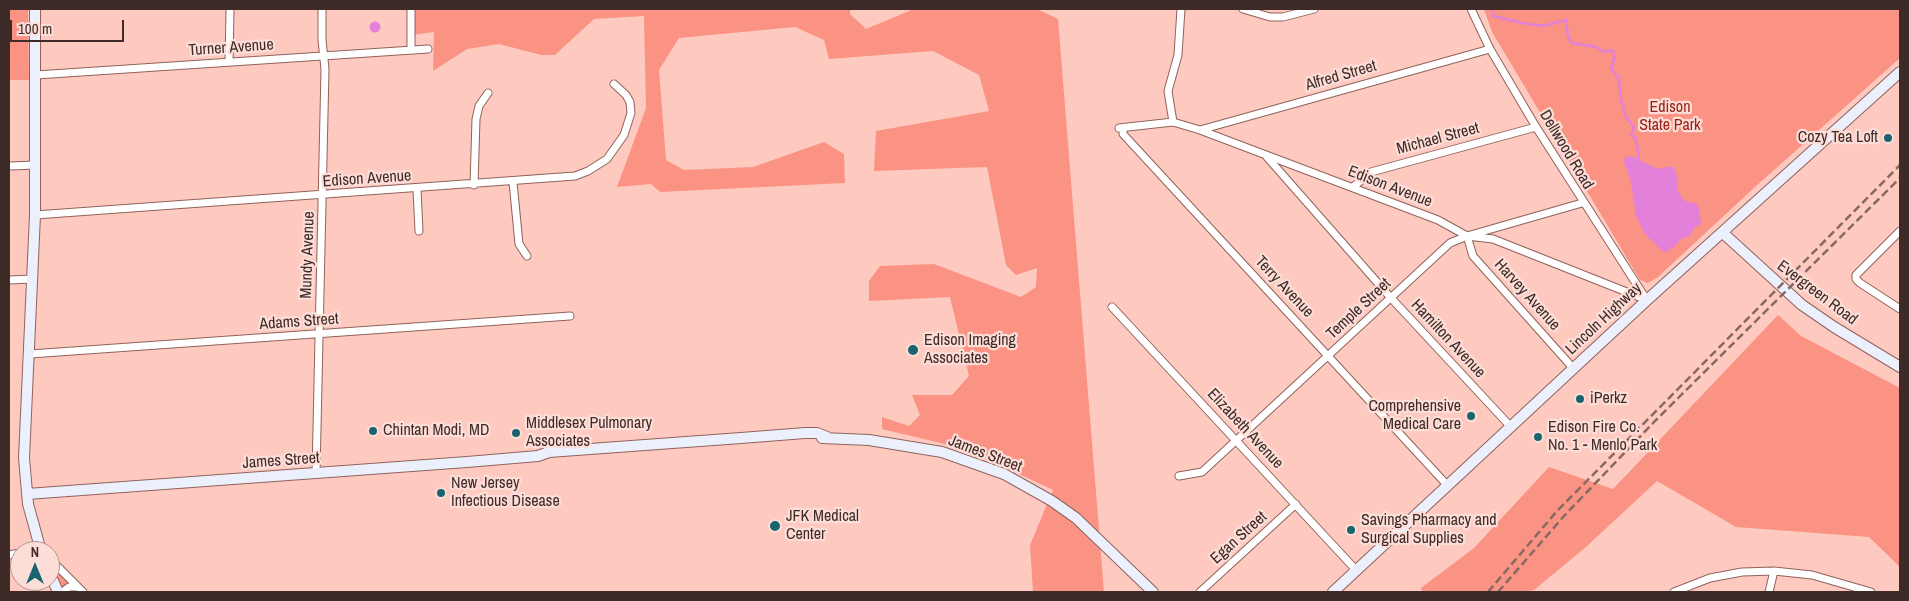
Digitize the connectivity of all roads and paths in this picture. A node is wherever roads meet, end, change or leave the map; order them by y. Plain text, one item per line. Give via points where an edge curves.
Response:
1 (35, 9) edge
2 (230, 9) edge
3 (322, 9) edge
4 (411, 9) edge
5 (1181, 9) edge
6 (1243, 9) edge
7 (1314, 9) edge
8 (1471, 9) edge
9 (428, 49) dead end
10 (1490, 49) junction
11 (411, 50) junction
12 (324, 56) junction
13 (229, 62) junction
14 (1900, 72) edge
15 (36, 75) junction
16 (614, 84) dead end
17 (488, 93) dead end
18 (1173, 122) junction
19 (1536, 127) junction
20 (1121, 128) joint
21 (1200, 130) junction
22 (1266, 156) junction
23 (36, 165) junction
24 (9, 166) edge
25 (513, 182) junction
26 (474, 185) junction
27 (1353, 187) junction
28 (417, 189) junction
29 (324, 196) junction
30 (1582, 203) junction
31 (35, 215) junction
32 (420, 231) dead end
33 (1900, 231) edge
34 (1723, 233) junction
35 (1467, 236) junction
36 (527, 256) dead end
37 (33, 279) junction
38 (9, 280) edge
39 (1391, 298) junction
40 (1647, 300) junction
41 (1112, 307) dead end
42 (1900, 309) edge
43 (570, 316) dead end
44 (318, 334) junction
45 (30, 354) junction
46 (1328, 356) junction
47 (1900, 367) edge
48 (1574, 368) junction
49 (1511, 427) junction
50 (1237, 440) junction
51 (316, 473) junction
52 (1179, 476) dead end
53 (1448, 486) junction
54 (27, 494) junction
55 (1296, 504) junction
56 (39, 541) edge
57 (60, 570) edge
58 (1356, 570) junction
59 (1774, 571) junction
60 (76, 587) junction
61 (62, 592) edge
62 (82, 592) edge
63 (1153, 592) edge
64 (1200, 592) edge
65 (1333, 592) edge
66 (1674, 592) edge
67 (1769, 592) edge
68 (1869, 592) edge

1 - 15 street
2 - 13 street
3 - 12 street, Mundy Avenue
4 - 11 street
5 - 18 street via 1178,55 1168,91
6 - 7 street via 1270,17
8 - 10 street, Dellwood Road
9 - 11 street, Turner Avenue
10 - 19 street, Dellwood Road
10 - 21 street, Alfred Street
11 - 12 street, Turner Avenue
12 - 13 street, Turner Avenue
12 - 29 street, Mundy Avenue
13 - 15 street, Turner Avenue
14 - 34 street, Lincoln Highway
15 - 23 street
16 - 25 street, Edison Avenue via 626,94 631,113 622,140 607,159 575,176
17 - 26 street via 479,106 476,119
18 - 20 street, Edison Avenue
18 - 21 street, Edison Avenue
19 - 27 street, Michael Street via 1371,172
19 - 30 street, Dellwood Road
20 - 46 street, Terry Avenue via 1123,134
21 - 22 street, Edison Avenue
22 - 27 street, Edison Avenue
22 - 39 street, Hamilton Avenue
23 - 24 street
23 - 31 street
25 - 26 street, Edison Avenue
25 - 36 street via 519,244
26 - 28 street, Edison Avenue
27 - 35 street, Edison Avenue via 1438,220
28 - 29 street, Edison Avenue
28 - 32 street
29 - 31 street, Edison Avenue
29 - 44 street, Mundy Avenue
30 - 35 street, Temple Street
30 - 40 street, Dellwood Road
31 - 37 street
33 - 42 street via 1856,275 1860,283
34 - 40 street, Lincoln Highway
34 - 47 street, Evergreen Road via 1802,305
35 - 39 street, Temple Street via 1450,243
35 - 40 street, Edison Avenue via 1493,239
35 - 48 street, Harvey Avenue via 1473,256
37 - 38 street
37 - 45 street
39 - 46 street, Temple Street
39 - 49 street, Hamilton Avenue
40 - 48 street, Lincoln Highway
41 - 50 street, Elizabeth Avenue
43 - 44 street, Adams Street
44 - 45 street, Adams Street
44 - 51 street, Mundy Avenue
45 - 54 street via 24,450
46 - 50 street, Temple Street
46 - 53 street, Terry Avenue
48 - 49 street, Lincoln Highway
49 - 53 street, Lincoln Highway
50 - 52 street, Temple Street via 1202,472
50 - 55 street, Elizabeth Avenue
51 - 54 street, James Street
51 - 63 street, James Street via 806,433 869,440 942,452 1004,474 1076,518
53 - 58 street, Lincoln Highway
54 - 56 street
55 - 58 street, Elizabeth Avenue
55 - 64 street, Egan Street
57 - 60 street
58 - 65 street, Lincoln Highway
59 - 66 street via 1710,578
59 - 67 street
59 - 68 street via 1812,575
60 - 61 street
60 - 62 street

